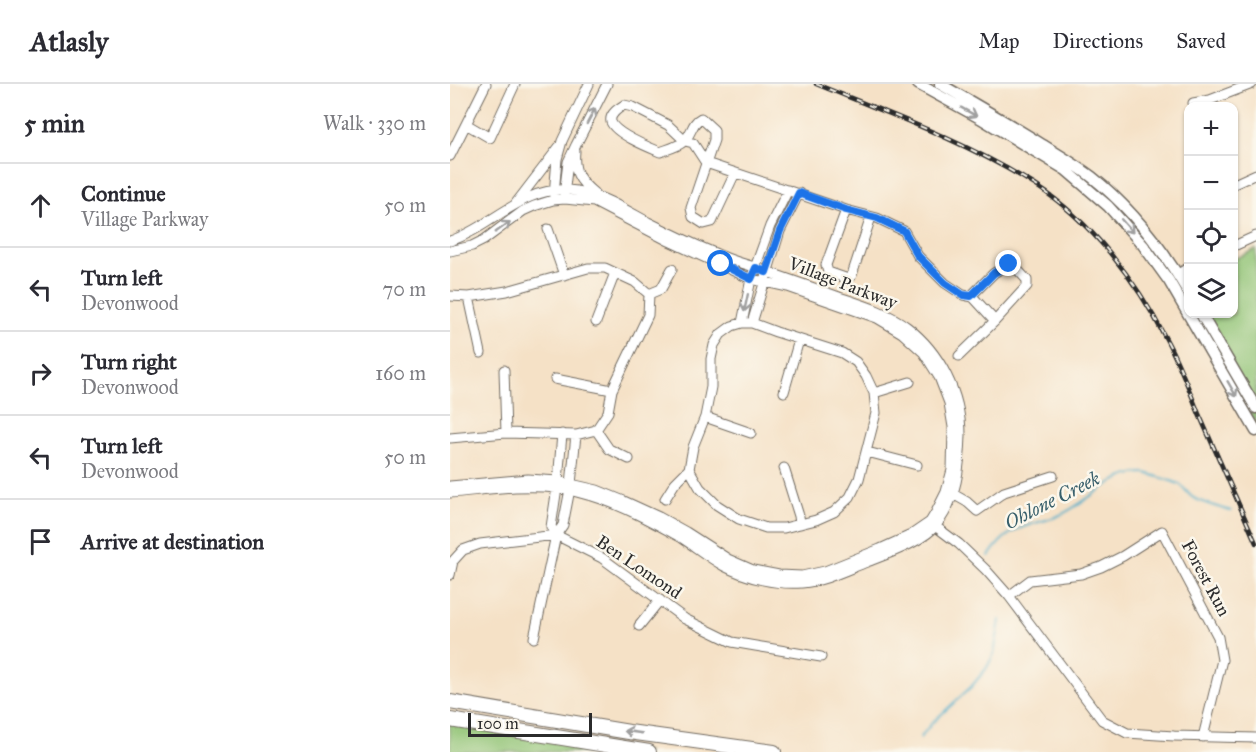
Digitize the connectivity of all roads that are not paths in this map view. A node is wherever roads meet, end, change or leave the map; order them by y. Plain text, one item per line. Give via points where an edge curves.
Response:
1 (486, 84) edge
2 (515, 84) edge
3 (589, 84) edge
4 (607, 84) edge
5 (918, 84) edge
6 (939, 84) edge
7 (1252, 84) edge
8 (1198, 102) edge
9 (466, 124) junction
10 (685, 141) junction
11 (561, 145) junction
12 (576, 145) junction
13 (450, 156) edge
14 (706, 163) junction
15 (735, 173) junction
16 (1256, 174) edge
17 (1238, 182) edge
18 (788, 189) junction
19 (799, 193) junction
20 (596, 194) junction
21 (559, 195) junction
22 (515, 204) junction
23 (846, 210) junction
24 (871, 217) junction
25 (548, 229) dead end
26 (1256, 236) edge
27 (450, 241) edge
28 (1238, 244) edge
29 (450, 252) edge
30 (756, 268) junction
31 (672, 269) dead end
32 (1184, 270) edge
33 (766, 272) junction
34 (615, 273) junction
35 (1178, 274) junction
36 (564, 276) junction
37 (751, 279) junction
38 (764, 282) junction
39 (1184, 285) edge
40 (648, 294) junction
41 (450, 296) edge
42 (971, 296) junction
43 (469, 297) junction
44 (1203, 318) edge
45 (995, 321) junction
46 (596, 322) dead end
47 (747, 323) junction
48 (799, 340) junction
49 (481, 353) dead end
50 (959, 356) dead end
51 (504, 370) dead end
52 (555, 379) dead end
53 (910, 382) dead end
54 (612, 390) junction
55 (784, 392) dead end
56 (874, 393) junction
57 (1256, 408) edge
58 (705, 417) junction
59 (596, 430) junction
60 (1256, 430) edge
61 (506, 433) junction
62 (751, 433) dead end
63 (562, 434) junction
64 (576, 435) junction
65 (450, 438) edge
66 (867, 452) junction
67 (630, 459) dead end
68 (917, 465) dead end
69 (784, 468) dead end
70 (689, 469) junction
71 (1053, 476) dead end
72 (558, 484) junction
73 (450, 486) edge
74 (570, 487) junction
75 (450, 493) edge
76 (953, 494) junction
77 (665, 499) dead end
78 (800, 524) junction
79 (932, 525) junction
80 (556, 535) junction
81 (450, 574) edge
82 (1009, 596) junction
83 (660, 600) junction
84 (639, 626) dead end
85 (534, 639) dead end
86 (821, 657) dead end
87 (450, 702) edge
88 (450, 720) edge
89 (1203, 737) junction
90 (1256, 738) edge
91 (649, 752) edge
92 (774, 752) edge

1 - 9 street
2 - 9 street via 490,138
3 - 11 street
12 -> 4 street
5 -> 60 main road via 1066,170 1108,206 1169,281
6 - 35 main road via 1091,176 1129,212
7 - 8 street
9 - 13 street
10 - 10 street via 660,152 618,130 611,117 624,105 633,107 668,125
10 - 14 street via 693,143
10 - 14 street via 695,121 701,118 714,129
11 - 21 street via 557,159
11 - 22 street
12 - 20 street via 576,171
12 - 21 street
14 - 15 street
14 - 15 street via 691,208 693,217 705,224 712,222
15 - 18 street
16 - 17 street
18 - 19 street
18 - 30 street
19 - 23 street
19 - 33 street
20 - 21 street, Village Parkway
20 - 30 street, Village Parkway via 672,234
21 - 22 street, Village Parkway via 533,196
29 -> 21 street, Village Parkway via 484,240 523,211
21 - 37 street, Village Parkway via 594,202
22 - 27 street, Village Parkway
23 - 24 street
23 - 24 street via 826,265 828,272 848,279
24 - 42 street via 904,231 918,256 945,283
25 - 36 street
26 - 28 street
30 - 33 street, Village Parkway
30 - 37 street
31 - 40 street via 661,289
32 - 35 street
33 - 38 street
33 - 76 street, Village Parkway via 880,311 907,327 929,348 946,374 961,426 959,471
34 - 36 street via 605,268 588,268
34 - 40 street via 635,282
34 - 46 street
35 - 39 main road
36 - 43 street
37 - 38 street, Village Parkway
37 -> 47 street
38 - 47 street
38 - 79 street, Village Parkway via 877,318 924,353 949,402 953,427 952,470
40 - 54 street via 648,315
41 - 43 street
42 - 45 street
42 - 45 street via 994,273 1009,264 1015,267 1027,280 1027,286
43 - 49 street
44 - 57 main road
45 - 50 street
47 - 48 street
47 - 58 street via 732,326 714,345
48 - 55 street
48 - 56 street via 842,353 856,363
51 - 61 street
52 - 54 street
53 - 56 street
54 - 59 street via 608,412
56 - 66 street via 876,413
58 - 62 street
58 - 70 street
59 - 64 street
59 - 67 street via 609,449
61 - 63 street
61 - 65 street
63 - 64 street
63 - 72 street
64 - 74 street
66 - 68 street
66 - 78 street via 850,497 834,512
69 - 78 street
70 - 77 street
70 - 78 street via 717,505 739,519 766,528
71 - 76 street via 1004,492 977,511
72 - 73 street, Village Parkway via 528,479
72 - 74 street, Village Parkway
72 - 75 street, Village Parkway
72 - 80 street via 551,527
74 - 79 street, Village Parkway via 656,524 724,566 778,583 827,578 914,542
74 - 80 street via 563,525
76 - 79 street, Village Parkway via 943,516
79 - 82 street via 959,544
80 - 81 street via 480,544 463,550 453,561
80 - 83 street, Ben Lomond via 602,558
80 - 85 street
82 - 89 street via 1102,720 1127,733
82 - 89 street, Forest Run via 1030,580 1081,574 1101,567 1162,531 1218,637 1222,660
83 - 84 street
83 - 86 street, Ben Lomond via 685,619 732,642
92 -> 87 highway
88 - 91 highway
89 - 90 street

